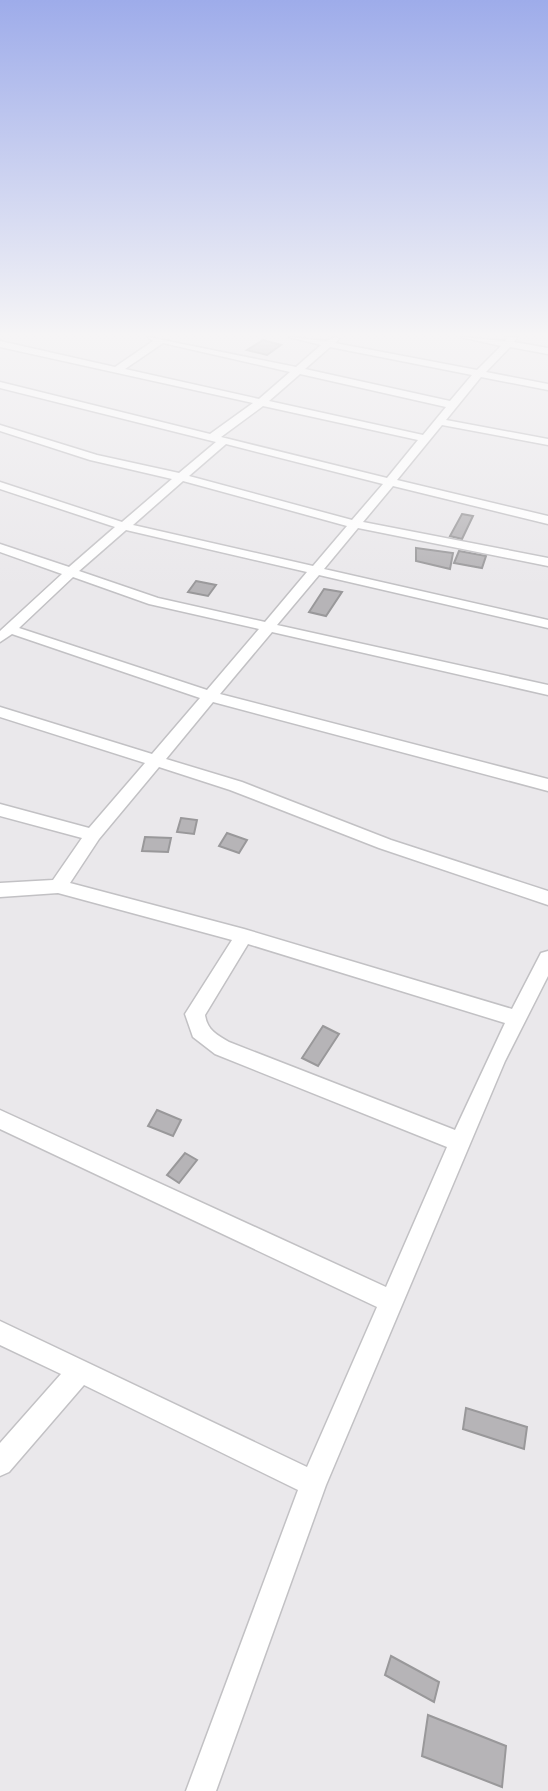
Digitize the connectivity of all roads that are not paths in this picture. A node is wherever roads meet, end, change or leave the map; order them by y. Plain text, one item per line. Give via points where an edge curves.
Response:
1 (145, 421) edge
2 (239, 421) edge
3 (342, 421) edge
4 (440, 422) joint
5 (0, 428) edge
6 (218, 439) junction
7 (427, 439) junction
8 (548, 442) edge
9 (180, 477) junction
10 (390, 482) junction
11 (0, 485) edge
12 (548, 520) edge
13 (355, 524) junction
14 (123, 526) junction
15 (0, 548) edge
16 (548, 562) edge
17 (72, 571) junction
18 (316, 572) junction
19 (0, 616) edge
20 (548, 624) edge
21 (267, 628) junction
22 (9, 629) edge
23 (548, 690) edge
24 (210, 696) junction
25 (0, 712) edge
26 (156, 760) junction
27 (548, 785) edge
28 (0, 810) edge
29 (93, 835) junction
30 (58, 886) junction
31 (0, 890) edge
32 (548, 898) edge
33 (244, 936) junction
34 (548, 958) edge
35 (516, 1018) junction
36 (0, 1119) edge
37 (460, 1142) junction
38 (391, 1301) junction
39 (0, 1333) edge
40 (80, 1370) junction
41 (0, 1463) edge
42 (313, 1484) junction
43 (201, 1791) edge

1 - 6 street
2 - 6 street
3 - 7 street
4 - 7 street
4 - 8 street
5 - 9 street via 94,458
6 - 9 street
6 - 10 street
7 - 10 street
9 - 13 street
9 - 14 street
10 - 12 street
10 - 13 street
11 - 14 street
13 - 16 street
13 - 18 street
14 - 17 street
14 - 18 street
15 - 17 street
17 - 21 street via 153,601
17 - 22 street
18 - 20 street
18 - 21 street
19 - 22 street
21 - 23 street
21 - 24 street
22 - 24 street
24 - 26 street
24 - 27 street
25 - 26 street
26 - 29 street
26 - 32 street
28 - 29 street
29 - 30 street
30 - 31 street
30 - 33 street
33 - 35 street
33 - 37 street via 195,1014 196,1029 206,1039
34 - 35 street
35 - 37 street
36 - 38 street
37 - 38 street
38 - 42 street
39 - 40 street
40 - 41 street
40 - 42 street
42 - 43 street

